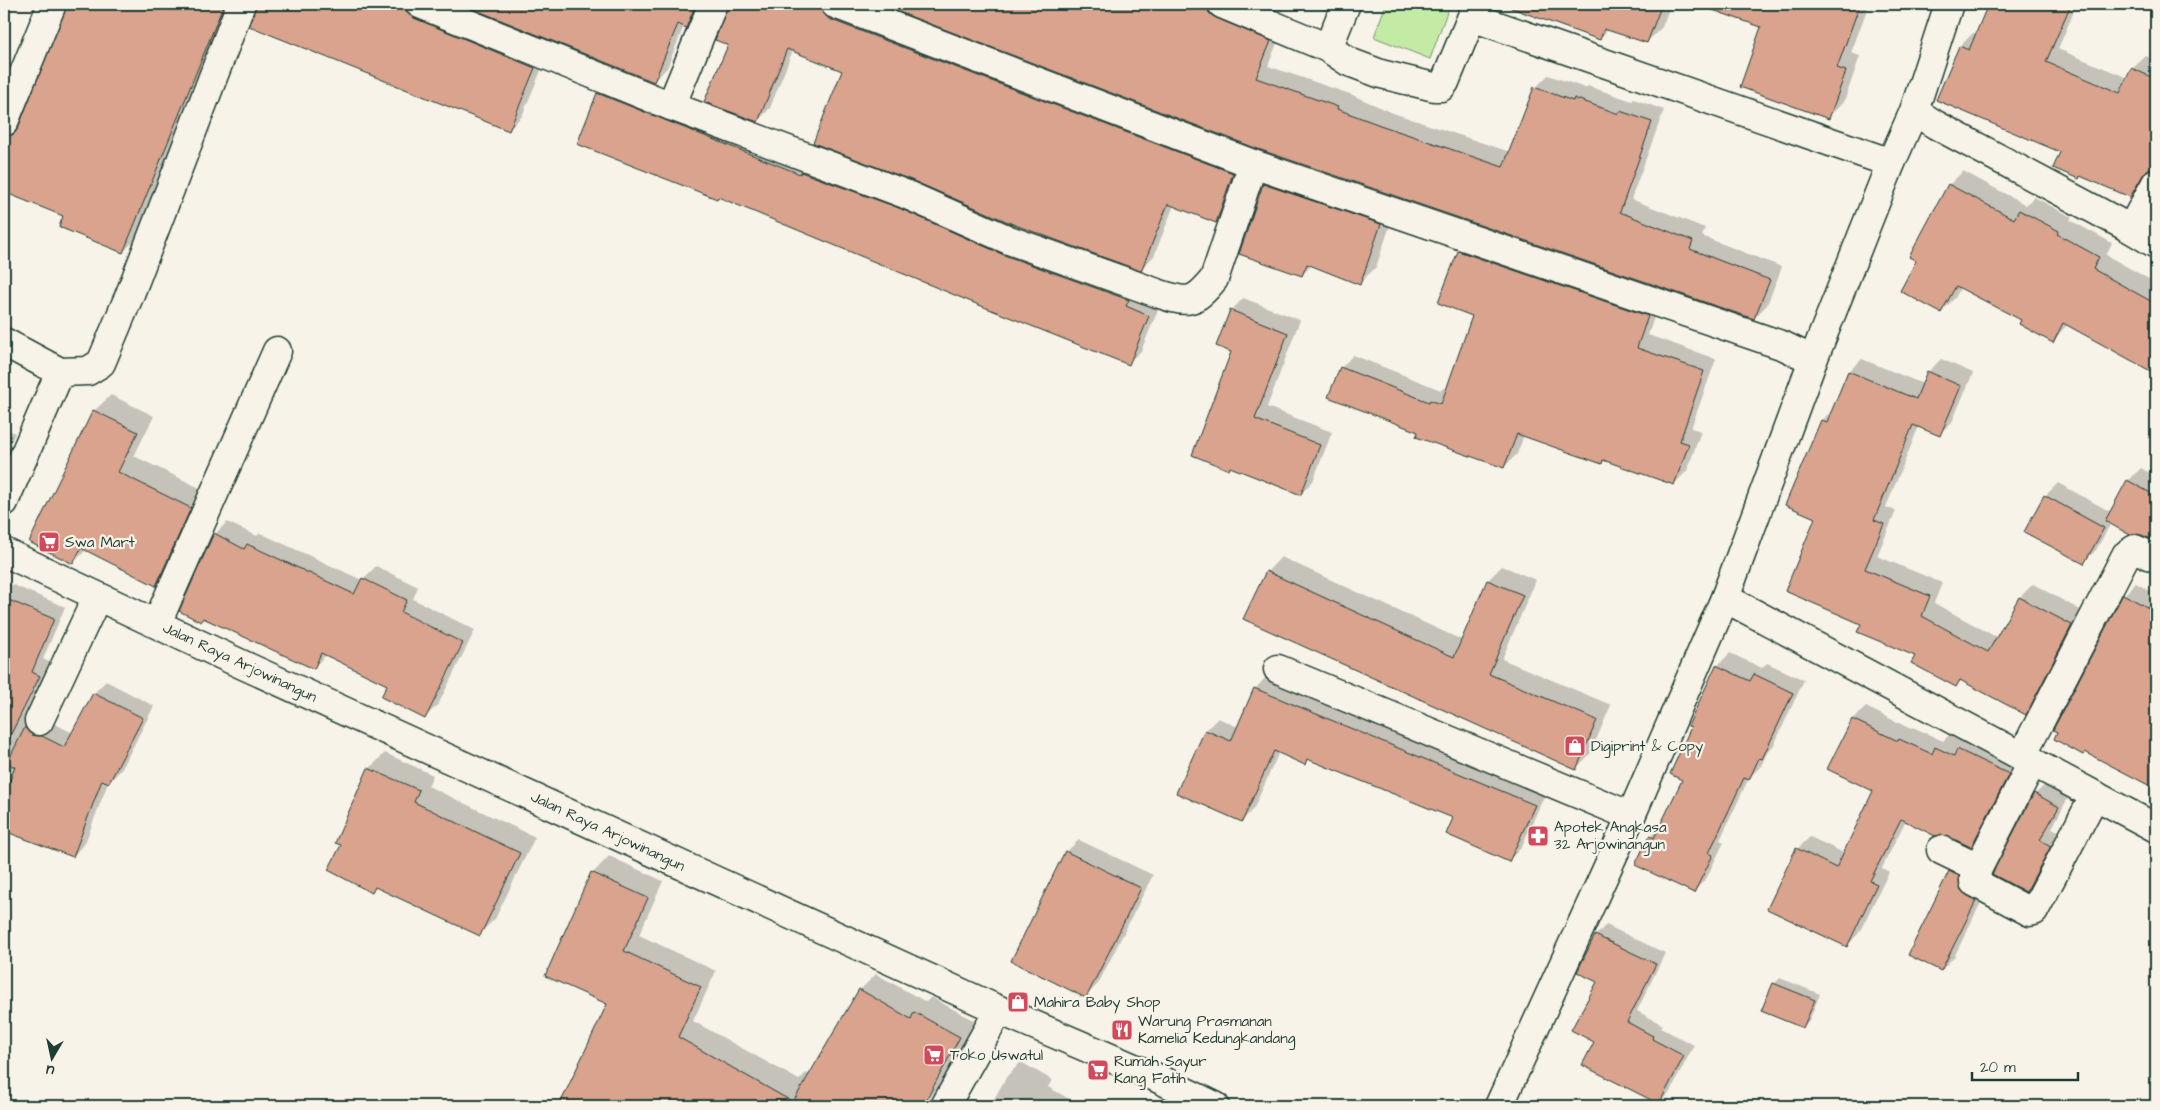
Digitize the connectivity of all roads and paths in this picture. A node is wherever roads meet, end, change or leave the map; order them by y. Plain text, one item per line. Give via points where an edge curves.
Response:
1 (52, 4) edge
2 (241, 4) edge
3 (420, 4) edge
4 (713, 4) edge
5 (836, 4) edge
6 (1222, 4) edge
7 (1346, 4) edge
8 (1949, 4) edge
9 (1475, 10) edge
10 (1328, 48) junction
11 (670, 106) junction
12 (1914, 111) junction
13 (4, 122) edge
14 (1891, 163) junction
15 (1253, 164) junction
16 (2156, 183) edge
17 (2131, 229) junction
18 (2156, 244) edge
19 (4, 342) edge
20 (277, 350) dead end
21 (1812, 360) junction
22 (60, 372) junction
23 (4, 502) edge
24 (4, 552) edge
25 (2156, 558) edge
26 (97, 597) junction
27 (1725, 598) junction
28 (157, 623) junction
29 (1278, 669) dead end
30 (39, 721) dead end
31 (2028, 758) junction
32 (2095, 795) junction
33 (1631, 816) junction
34 (2156, 828) edge
35 (1941, 850) dead end
36 (1978, 868) junction
37 (999, 1010) junction
38 (945, 1106) edge
39 (1215, 1106) edge
40 (1499, 1106) edge

1 - 13 street
2 - 22 street via 101,363 88,371
3 - 11 street
4 - 11 street
5 - 15 street
6 - 10 street
7 - 10 street
8 - 12 street
9 - 10 street via 1441,87 1365,68 1348,62
9 - 14 street
11 - 15 street via 905,194 1009,240 1182,301 1202,294 1214,279
12 - 14 street
12 - 17 street
14 - 21 street
15 - 21 street via 1784,346
16 - 17 street
17 - 18 street
19 - 22 street
20 - 28 street
21 - 27 street
22 - 23 street
24 - 26 street, Jalan Raya Arjowinangun
25 - 31 street via 2135,549 2126,555
26 - 28 street, Jalan Raya Arjowinangun
26 - 30 street
27 - 31 street
27 - 33 street
28 - 37 street, Jalan Raya Arjowinangun
29 - 33 street
31 - 32 street
31 - 36 street
32 - 34 street
32 - 36 street via 2034,911 2030,912 1974,882
33 - 40 street
35 - 36 street
37 - 38 street
37 - 39 street, Jalan Raya Arjowinangun

